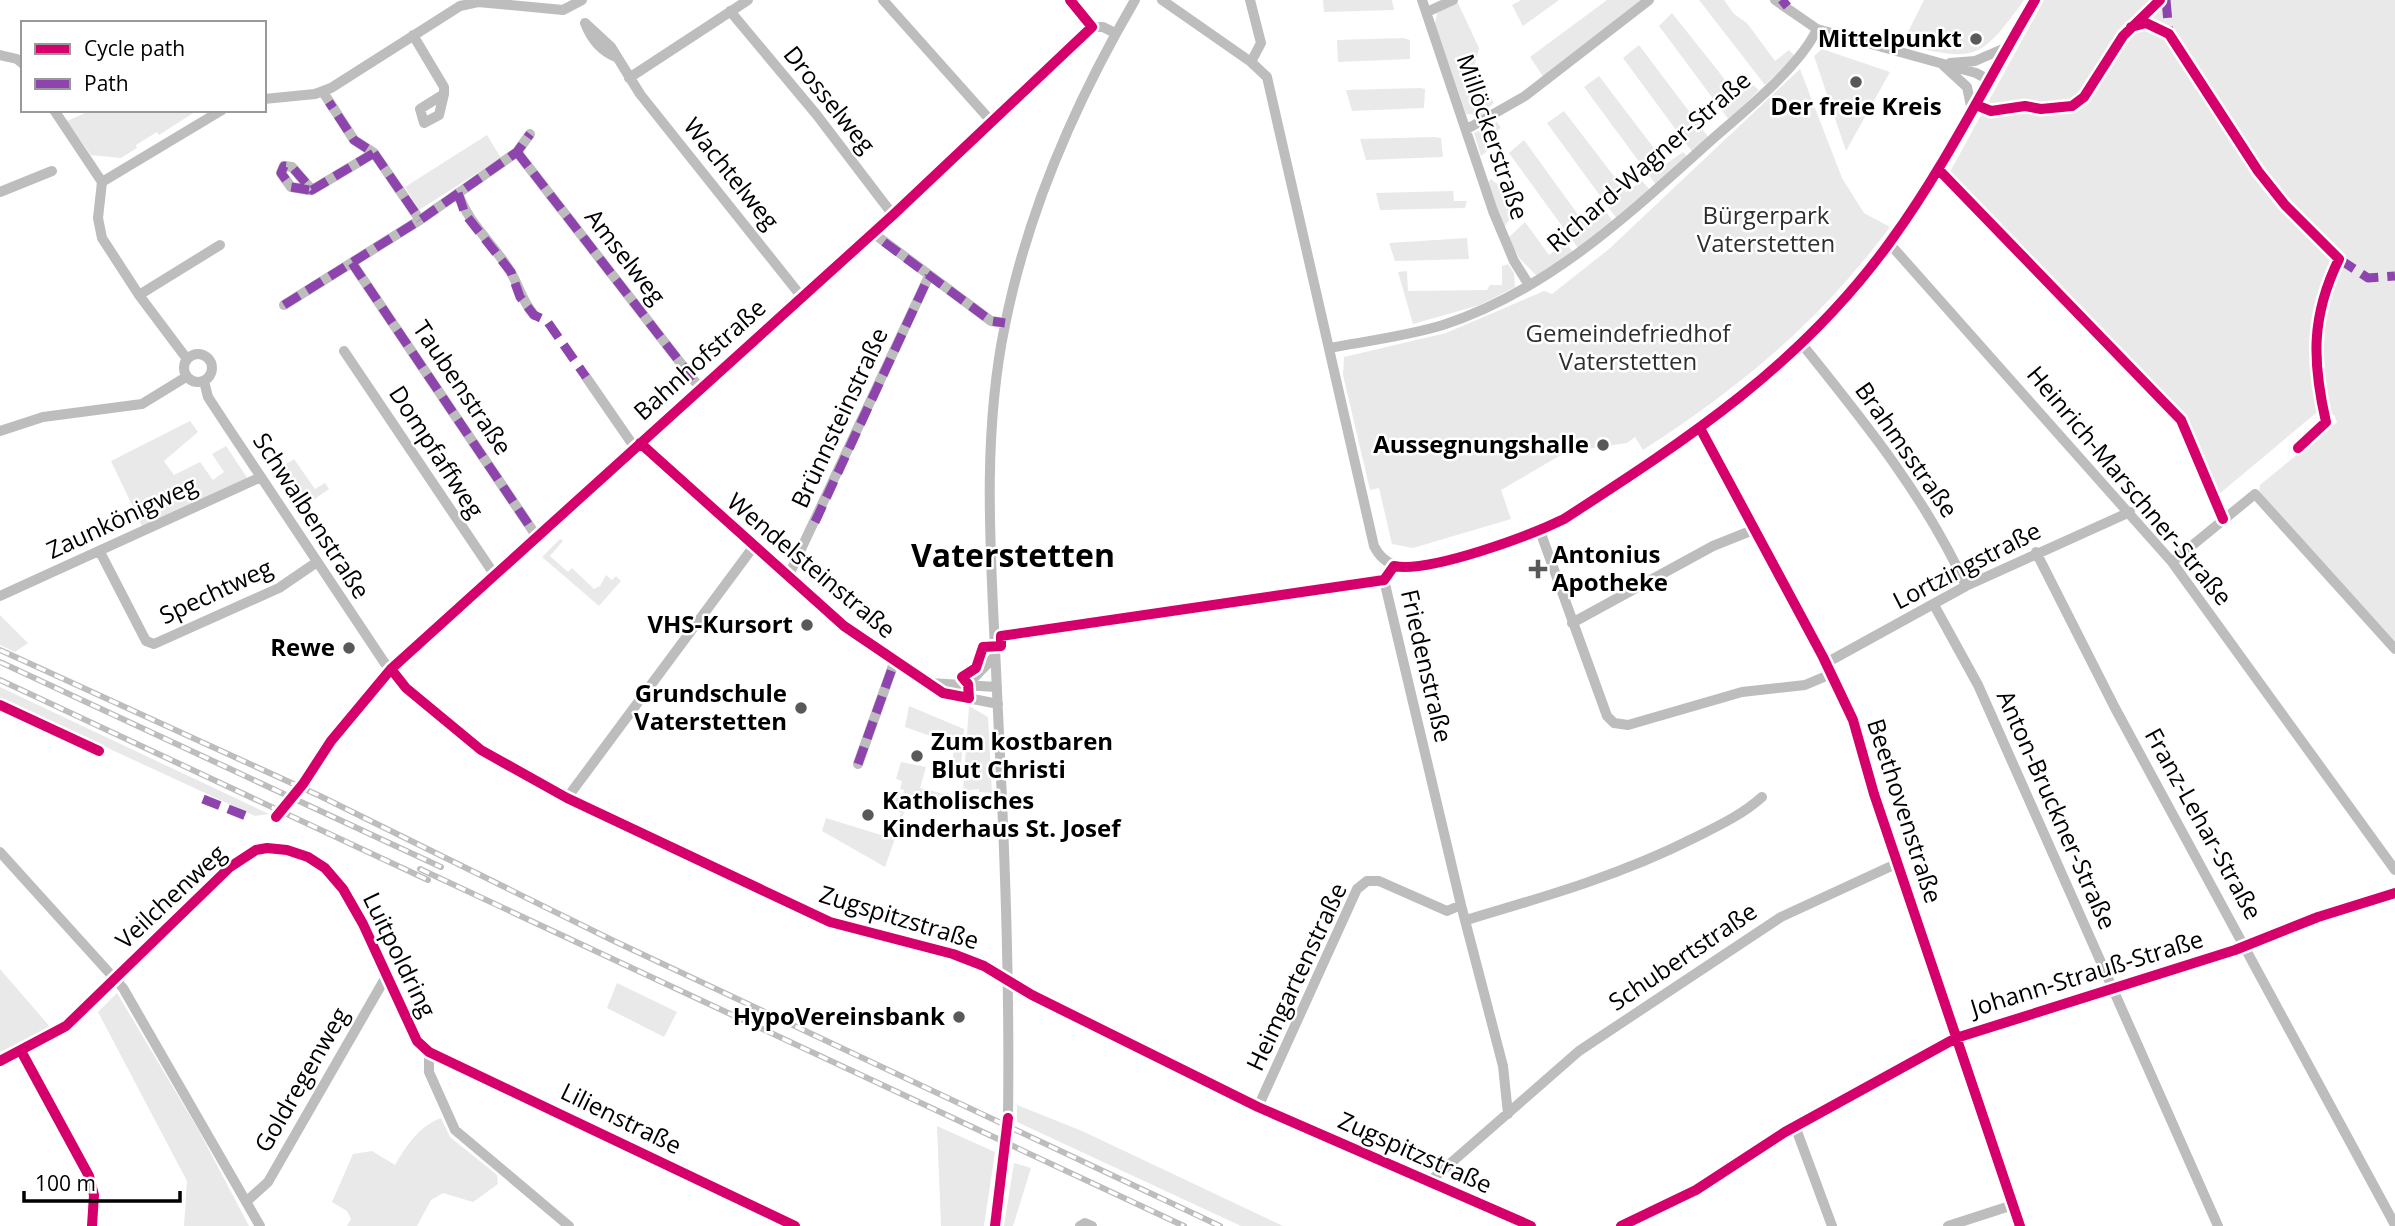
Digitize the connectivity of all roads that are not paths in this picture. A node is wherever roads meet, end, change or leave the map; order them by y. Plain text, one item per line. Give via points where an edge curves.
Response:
1 (582, 0) edge
2 (748, 0) edge
3 (883, 0) edge
4 (1070, 0) edge
5 (1135, 0) edge
6 (1162, 0) edge
7 (1250, 0) edge
8 (1422, 0) edge
9 (1452, 0) edge
10 (1649, 0) edge
11 (2035, 0) edge
12 (1781, 2) edge
13 (567, 9) junction
14 (730, 11) junction
15 (1427, 12) junction
16 (1092, 27) junction
17 (1817, 29) junction
18 (1115, 33) junction
19 (413, 35) junction
20 (2006, 48) junction
21 (0, 55) edge
22 (21, 62) edge
23 (1251, 62) junction
24 (1941, 64) junction
25 (629, 78) junction
26 (1989, 80) junction
27 (323, 92) junction
28 (444, 94) dead end
29 (266, 99) edge
30 (55, 112) edge
31 (219, 112) edge
32 (1972, 112) junction
33 (991, 121) junction
34 (1467, 129) junction
35 (530, 134) dead end
36 (517, 152) junction
37 (374, 153) junction
38 (52, 172) dead end
39 (102, 182) junction
40 (309, 190) dead end
41 (0, 192) edge
42 (458, 193) junction
43 (893, 215) junction
44 (420, 220) junction
45 (873, 233) junction
46 (1889, 243) junction
47 (220, 245) dead end
48 (352, 263) junction
49 (929, 276) junction
50 (1530, 285) junction
51 (139, 295) junction
52 (801, 296) junction
53 (284, 305) dead end
54 (534, 315) dead end
55 (1005, 323) junction
56 (1801, 343) junction
57 (1329, 348) junction
58 (344, 351) dead end
59 (187, 359) junction
60 (186, 377) junction
61 (586, 377) dead end
62 (204, 381) junction
63 (700, 388) junction
64 (1701, 430) junction
65 (0, 431) edge
66 (637, 446) junction
67 (261, 477) junction
68 (2130, 512) junction
69 (1753, 530) junction
70 (1540, 531) junction
71 (537, 537) junction
72 (754, 546) junction
73 (100, 552) junction
74 (2036, 552) junction
75 (317, 562) junction
76 (2172, 562) junction
77 (1394, 566) junction
78 (494, 574) junction
79 (788, 578) junction
80 (1966, 586) junction
81 (0, 596) edge
82 (1934, 605) junction
83 (1572, 623) junction
84 (2395, 649) edge
85 (995, 656) junction
86 (894, 663) junction
87 (1829, 668) junction
88 (391, 669) junction
89 (926, 682) junction
90 (968, 684) junction
91 (997, 687) junction
92 (998, 704) junction
93 (343, 729) dead end
94 (858, 764) dead end
95 (1762, 797) dead end
96 (567, 798) junction
97 (0, 852) edge
98 (298, 853) joint
99 (1898, 863) junction
100 (2395, 870) edge
101 (2395, 893) edge
102 (1461, 905) junction
103 (1466, 920) junction
104 (2245, 945) junction
105 (387, 975) junction
106 (115, 978) junction
107 (1009, 979) junction
108 (2112, 989) junction
109 (1956, 1038) junction
110 (21, 1051) junction
111 (429, 1052) junction
112 (0, 1061) edge
113 (1258, 1107) junction
114 (1508, 1114) junction
115 (1008, 1118) tunnel mouth
116 (1795, 1126) junction
117 (1005, 1156) tunnel mouth
118 (1429, 1182) junction
119 (247, 1201) junction
120 (2013, 1205) junction
121 (556, 1222) edge
122 (2395, 1225) edge
123 (92, 1226) edge
124 (260, 1226) edge
125 (569, 1226) edge
126 (795, 1226) edge
127 (995, 1226) edge
128 (1080, 1226) edge
129 (1092, 1226) edge
130 (1531, 1226) edge
131 (1621, 1226) edge
132 (1832, 1226) edge
133 (1948, 1226) edge
134 (2020, 1226) edge
135 (2218, 1226) edge

1 - 13 street
2 - 14 street
3 - 33 street
4 - 16 street
5 - 18 street
6 - 23 street, Friedenstraße
7 - 23 street via 1261,43
8 - 15 street, Millöckerstraße
9 - 15 street
10 - 34 street via 1525,96
11 - 20 street
12 - 17 street
13 - 19 street via 471,3
13 - 25 street, Wachtelweg via 594,28
14 - 25 street
14 - 43 street, Drosselweg
15 - 34 street, Millöckerstraße
16 - 18 street
16 - 33 street, Bahnhofstraße
17 - 24 street
17 - 50 street, Richard-Wagner-Straße via 1803,52 1719,133 1618,223
18 - 55 street via 1079,102 1049,178
19 - 27 street
19 - 28 street via 442,80
20 - 24 street via 1975,61
20 - 26 street
21 - 22 street
23 - 57 street, Friedenstraße via 1267,77
24 - 26 street
24 - 32 street via 1967,87
25 - 52 street, Wachtelweg
26 - 32 street
27 - 29 street
27 - 37 street via 354,141
30 - 39 street
31 - 39 street
32 - 46 street
33 - 43 street, Bahnhofstraße
34 - 50 street, Millöckerstraße via 1493,211 1514,261
35 - 36 street
36 - 42 street
36 - 63 street, Amselweg
37 - 40 street
37 - 44 street
38 - 41 street
39 - 51 street, Schwalbenstraße via 98,218 102,238
42 - 44 street
42 - 54 street via 465,214 511,272 520,297
43 - 45 street, Bahnhofstraße
44 - 48 street
45 - 49 street
45 - 52 street, Bahnhofstraße
46 - 56 street
46 - 68 street, Heinrich-Marschner-Straße
47 - 51 street
48 - 53 street
48 - 71 street, Taubenstraße
49 - 55 street via 991,321
49 - 79 street, Brünnsteinstraße
50 - 57 street, Richard-Wagner-Straße via 1444,325
51 - 59 street, Schwalbenstraße
52 - 63 street, Bahnhofstraße
55 - 85 street via 990,481
56 - 64 street
56 - 80 street, Brahmsstraße via 1898,468 1928,513
57 - 77 street, Friedenstraße via 1374,546 1381,558
58 - 78 street, Dompfaffweg
59 - 60 street
59 - 62 street, Schwalbenstraße via 197,354 210,360 211,374
60 - 62 street
60 - 65 street via 142,404 43,417
61 - 66 street, Wendelsteinstraße
62 - 67 street, Schwalbenstraße via 211,401
63 - 66 street, Bahnhofstraße
64 - 69 street, Beethovenstraße
64 - 70 street
66 - 71 street, Bahnhofstraße
66 - 72 street, Wendelsteinstraße
67 - 73 street, Zaunkönigweg
67 - 75 street, Schwalbenstraße
68 - 74 street, Lortzingstraße
68 - 76 street, Heinrich-Marschner-Straße
69 - 83 street via 1713,546
69 - 87 street, Beethovenstraße
70 - 77 street via 1425,566
70 - 83 street
71 - 78 street, Bahnhofstraße
72 - 79 street, Wendelsteinstraße
72 - 96 street
73 - 75 street, Spechtweg via 146,641 154,644 279,588
73 - 81 street, Zaunkönigweg
74 - 80 street, Lortzingstraße
74 - 104 street, Franz-Lehar-Straße
75 - 88 street, Schwalbenstraße
76 - 84 street via 2255,494
76 - 100 street, Heinrich-Marschner-Straße
77 - 102 street, Friedenstraße via 1384,580
78 - 88 street, Bahnhofstraße
79 - 86 street, Wendelsteinstraße
80 - 82 street, Lortzingstraße
82 - 87 street, Lortzingstraße
82 - 108 street, Anton-Bruckner-Straße via 1978,685
83 - 87 street, Lortzingstraße via 1607,716 1614,723 1628,725 1742,692 1805,685
85 - 90 street
85 - 91 street
86 - 89 street, Wendelsteinstraße
86 - 94 street
87 - 99 street, Beethovenstraße via 1853,720
88 - 93 street, Bahnhofstraße
88 - 96 street, Zugspitzstraße via 406,688 481,750
89 - 90 street, Wendelsteinstraße
89 - 92 street, Wendelsteinstraße via 943,693
90 - 91 street, Wendelsteinstraße
91 - 92 street
92 - 107 street
95 - 103 street via 1744,813 1665,853 1570,890
96 - 107 street, Zugspitzstraße via 812,915 855,931 953,954
97 - 106 street
98 - 105 street, Luitpoldring via 325,868 343,889
98 - 106 street, Veilchenweg via 262,849 243,857
99 - 109 street, Beethovenstraße
99 - 114 street, Schubertstraße via 1768,925 1579,1051
101 - 104 street, Johann-Strauß-Straße
102 - 103 street, Friedenstraße
102 - 113 street, Heimgartenstraße via 1447,911 1379,881 1367,881 1357,889
103 - 114 street, Friedenstraße via 1503,1066
104 - 108 street, Johann-Strauß-Straße
104 - 122 street, Franz-Lehar-Straße
105 - 111 street, Luitpoldring via 417,1041
105 - 119 street, Goldregenweg via 268,1182
106 - 110 street via 66,1027
106 - 119 street
107 - 113 street, Zugspitzstraße via 1031,995
107 - 115 street
108 - 109 street, Johann-Strauß-Straße
108 - 135 street, Anton-Bruckner-Straße
109 - 116 street, Johann-Strauß-Straße
109 - 120 street, Beethovenstraße
110 - 112 street
110 - 123 street via 89,1177 94,1195
111 - 121 street, Luitpoldring via 429,1072 455,1130
111 - 126 street, Lilienstraße
113 - 118 street, Zugspitzstraße
114 - 118 street
116 - 131 street, Johann-Strauß-Straße via 1696,1189
116 - 132 street
117 - 127 street
118 - 130 street, Zugspitzstraße
119 - 124 street
120 - 133 street
120 - 134 street, Beethovenstraße
121 - 125 street, Luitpoldring
128 - 129 street

